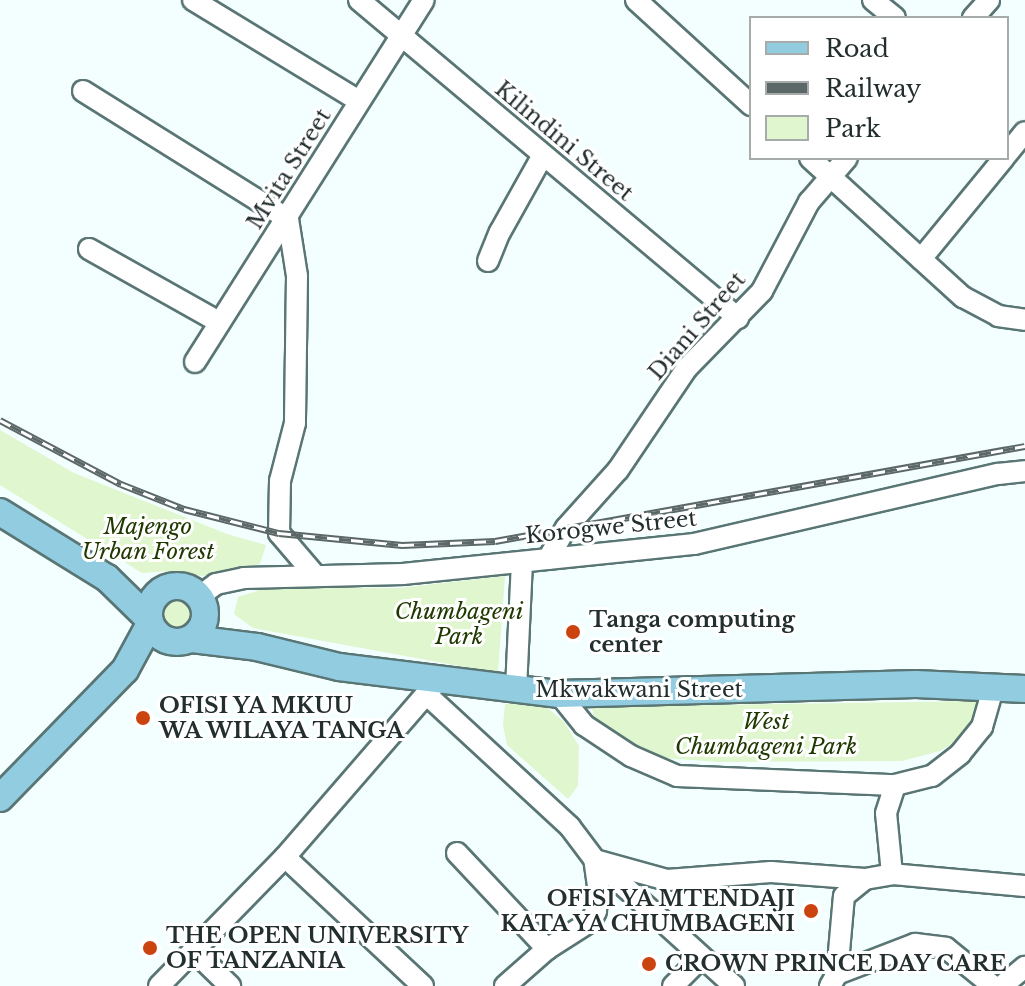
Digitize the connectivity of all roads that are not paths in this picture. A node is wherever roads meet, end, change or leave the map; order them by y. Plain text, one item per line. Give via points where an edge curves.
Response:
1 (193, 0) edge
2 (359, 0) edge
3 (424, 0) edge
4 (636, 0) edge
5 (873, 0) edge
6 (989, 0) edge
7 (893, 16) edge
8 (975, 16) edge
9 (402, 35) junction
10 (83, 91) dead end
11 (359, 101) junction
12 (749, 103) edge
13 (1025, 132) edge
14 (1009, 151) edge
15 (543, 155) junction
16 (812, 160) edge
17 (845, 160) edge
18 (1002, 160) edge
19 (830, 176) junction
20 (288, 219) junction
21 (89, 249) dead end
22 (921, 259) junction
23 (488, 261) dead end
24 (738, 318) junction
25 (1025, 320) edge
26 (219, 322) junction
27 (195, 362) dead end
28 (1025, 471) edge
29 (0, 512) edge
30 (548, 559) junction
31 (522, 562) junction
32 (314, 574) junction
33 (107, 578) junction
34 (165, 588) junction
35 (203, 603) junction
36 (150, 621) junction
37 (183, 641) junction
38 (257, 647) junction
39 (125, 670) junction
40 (433, 686) junction
41 (516, 689) junction
42 (993, 689) junction
43 (1025, 689) edge
44 (559, 694) junction
45 (895, 785) junction
46 (0, 798) edge
47 (457, 853) dead end
48 (285, 857) junction
49 (594, 859) junction
50 (892, 874) junction
51 (865, 879) junction
52 (1025, 886) edge
53 (547, 949) junction
54 (193, 950) junction
55 (701, 958) junction
56 (1025, 967) edge
57 (834, 980) edge
58 (159, 986) edge
59 (230, 986) edge
60 (423, 986) edge
61 (505, 986) edge
62 (673, 986) edge
63 (734, 986) edge
64 (993, 986) edge
65 (1002, 986) edge

1 - 11 street
2 - 9 street, Kilindini Street
3 - 9 street, Mvita Street
4 - 12 street
5 - 7 street
6 - 8 street
9 - 11 street, Mvita Street
9 - 15 street, Kilindini Street
10 - 20 street
11 - 20 street, Mvita Street
13 - 14 street
15 - 23 street
15 - 24 street, Kilindini Street
16 - 19 street
17 - 19 street, Diani Street
18 - 22 street
19 - 22 street
19 - 24 street, Diani Street via 809,202 762,291
20 - 26 street, Mvita Street
20 - 32 street via 297,276 295,423 280,481 279,533
21 - 26 street
22 - 25 street via 981,310
24 - 30 street, Diani Street via 686,369 618,470 566,528
26 - 27 street, Mvita Street
28 - 30 street, Korogwe Street via 694,544
29 - 33 main road
30 - 31 street, Korogwe Street
31 - 32 street, Korogwe Street via 403,574
31 - 41 street
32 - 35 street, Korogwe Street via 216,584
33 - 34 main road
33 - 36 main road
34 - 35 main road via 190,588
34 - 36 main road via 149,606
35 - 37 main road via 201,632
35 - 38 main road
36 - 37 main road via 156,633
36 - 39 main road
37 - 38 main road, Mkwakwani Street
37 - 39 main road
38 - 40 main road, Mkwakwani Street
39 - 46 main road
40 - 41 main road, Mkwakwani Street
40 - 48 street
40 - 49 street via 570,827
41 - 44 main road, Mkwakwani Street
42 - 43 main road, Mkwakwani Street
42 - 44 main road, Mkwakwani Street via 916,684
42 - 45 street via 982,727 960,754 932,776
44 - 45 street via 584,725 631,756 677,776
45 - 50 street via 886,813
47 - 53 street
48 - 54 street
48 - 60 street
49 - 51 street via 667,880 771,872
49 - 53 street via 598,886 591,921
49 - 55 street
50 - 51 street
50 - 52 street
51 - 57 street via 844,896
53 - 61 street
54 - 58 street
54 - 59 street
55 - 62 street
55 - 63 street
56 - 65 street
57 - 64 street via 915,944 946,948

